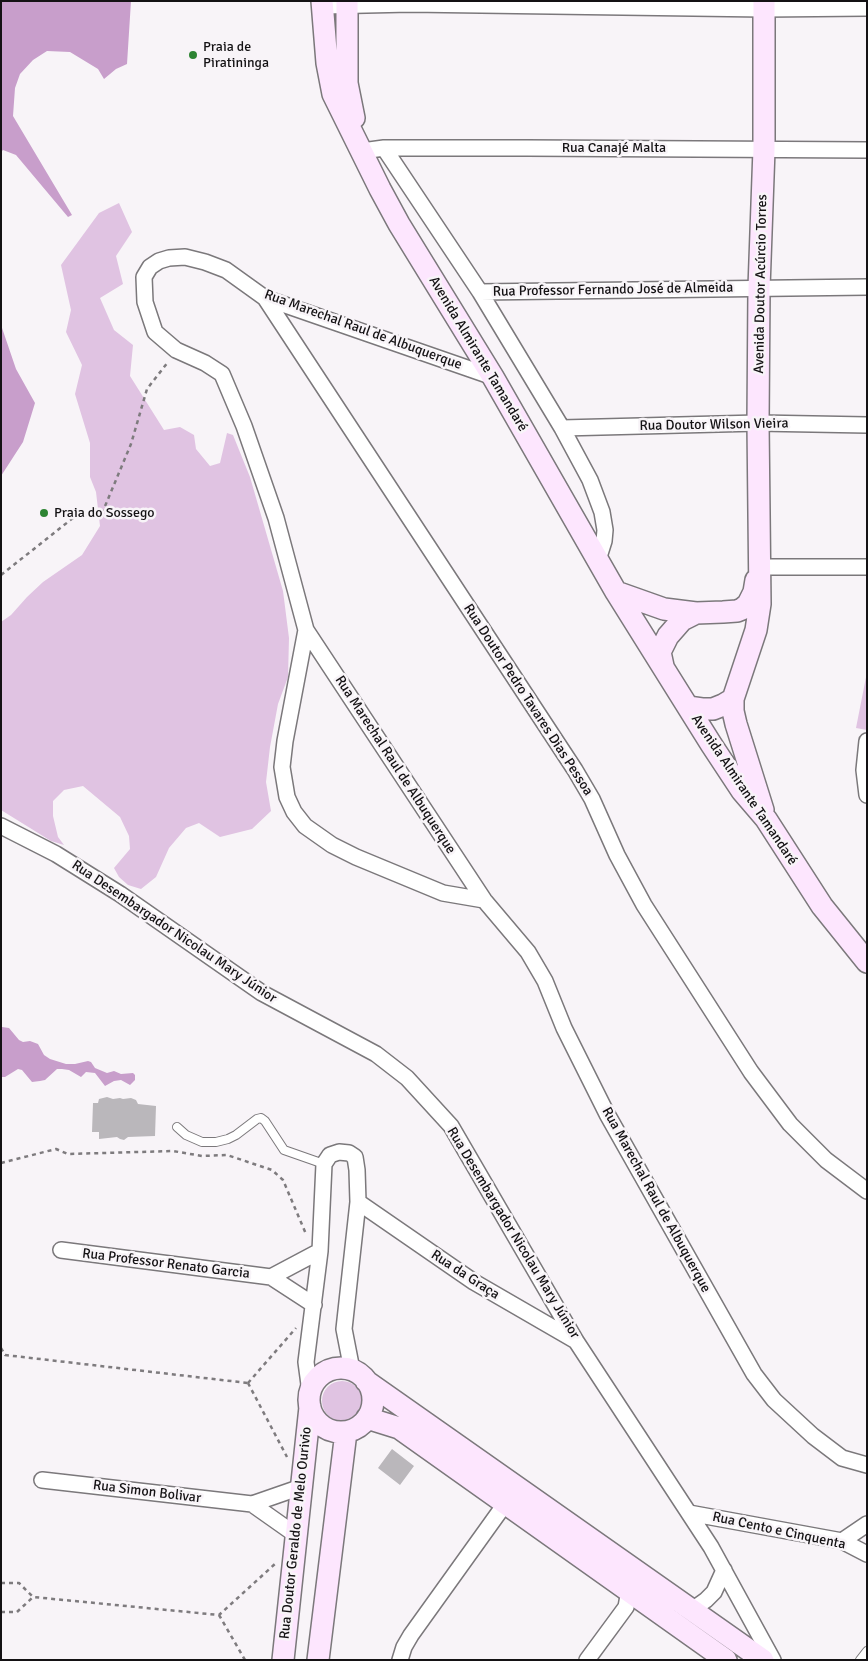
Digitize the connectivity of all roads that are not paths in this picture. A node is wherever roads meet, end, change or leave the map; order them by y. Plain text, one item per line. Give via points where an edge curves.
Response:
1 (322, 3) edge
2 (347, 3) edge
3 (411, 3) edge
4 (764, 5) edge
5 (867, 8) edge
6 (384, 148) junction
7 (361, 149) junction
8 (764, 149) junction
9 (867, 150) edge
10 (867, 287) edge
11 (759, 288) junction
12 (480, 292) junction
13 (265, 298) junction
14 (493, 377) junction
15 (758, 423) junction
16 (867, 425) edge
17 (562, 428) junction
18 (598, 560) junction
19 (760, 566) junction
20 (867, 567) edge
21 (616, 592) junction
22 (723, 612) junction
23 (696, 613) junction
24 (306, 630) junction
25 (749, 652) junction
26 (663, 666) junction
27 (733, 698) junction
28 (688, 707) junction
29 (867, 741) edge
30 (867, 795) edge
31 (766, 819) junction
32 (1, 826) edge
33 (484, 900) junction
34 (867, 962) edge
35 (177, 1127) dead end
36 (324, 1164) junction
37 (867, 1191) edge
38 (358, 1202) junction
39 (61, 1250) dead end
40 (317, 1252) junction
41 (271, 1277) junction
42 (313, 1307) junction
43 (576, 1341) junction
44 (359, 1376) junction
45 (310, 1399) junction
46 (367, 1418) junction
47 (346, 1432) junction
48 (867, 1465) edge
49 (42, 1480) dead end
50 (301, 1487) junction
51 (252, 1504) junction
52 (505, 1504) junction
53 (689, 1512) junction
54 (867, 1524) edge
55 (296, 1540) junction
56 (842, 1541) junction
57 (867, 1554) edge
58 (724, 1570) junction
59 (632, 1600) junction
60 (692, 1610) junction
61 (867, 1651) edge
62 (283, 1660) edge
63 (318, 1660) edge
64 (400, 1660) edge
65 (587, 1660) edge
66 (726, 1660) edge
67 (763, 1660) edge
68 (773, 1660) edge
69 (860, 1660) edge

1 - 2 street
1 - 7 street, Avenida Almirante Tamandaré via 330,81 340,109
2 - 3 street
2 - 7 street, Avenida Almirante Tamandaré via 347,83
3 - 4 street
4 - 5 street
4 - 8 street, Avenida Doutor Acúrcio Torres
6 - 7 street, Rua Canajé Malta
6 - 8 street, Rua Canajé Malta
6 - 12 street
7 - 14 street, Avenida Almirante Tamandaré via 399,224
8 - 9 street, Rua Canajé Malta
8 - 11 street, Avenida Doutor Acúrcio Torres
10 - 11 street, Rua Professor Fernando José de Almeida
11 - 12 street, Rua Professor Fernando José de Almeida
11 - 15 street, Avenida Doutor Acúrcio Torres
12 - 17 street
13 - 14 street, Rua Marechal Raul de Albuquerque
13 - 24 street, Rua Marechal Raul de Albuquerque via 226,270 185,257 160,261 144,277 145,302 155,332 176,350 222,374 276,518
13 - 37 street, Rua Doutor Pedro Tavares Dias Pessoa via 575,770 644,905 751,1072 790,1124 826,1160
14 - 18 street, Avenida Almirante Tamandaré
15 - 16 street, Rua Doutor Wilson Vieira
15 - 17 street, Rua Doutor Wilson Vieira
15 - 19 street, Avenida Doutor Acúrcio Torres
17 - 18 street via 590,480 602,512 605,530
18 - 21 street, Avenida Almirante Tamandaré
19 - 20 street
19 - 22 street, Avenida Doutor Acúrcio Torres via 748,604 736,611
19 - 25 street, Avenida Doutor Acúrcio Torres via 760,604
21 - 23 street, Avenida Doutor Acúrcio Torres via 655,606
21 - 26 street, Avenida Almirante Tamandaré
22 - 23 street, Avenida Doutor Acúrcio Torres
22 - 25 street via 743,624 749,636
23 - 26 street via 682,620 668,636 660,652
24 - 33 street, Rua Marechal Raul de Albuquerque
24 - 33 street, Rua Marechal Raul de Albuquerque via 282,767 287,797 294,812 305,826 356,857 443,892
25 - 27 street, Avenida Doutor Acúrcio Torres
26 - 28 street, Avenida Almirante Tamandaré
27 - 28 street via 713,709
27 - 31 street, Avenida Doutor Acúrcio Torres via 736,724
28 - 31 street, Avenida Almirante Tamandaré via 742,791
29 - 30 street via 864,770
31 - 34 street, Avenida Almirante Tamandaré via 822,906
32 - 43 street, Rua Desembargador Nicolau Mary Júnior via 56,854 120,894 262,993 376,1054 407,1078 451,1126
33 - 48 street, Rua Marechal Raul de Albuquerque via 528,952 545,980 564,1028 607,1114 754,1374 774,1400 813,1436 842,1458
35 - 36 lane via 202,1142 216,1142 236,1135 261,1118 284,1150
36 - 38 street via 330,1155 339,1152 355,1157
36 - 40 street, Rua Doutor Geraldo de Melo Ourivio
38 - 43 street, Rua da Graça via 474,1282
38 - 44 street via 344,1329
39 - 41 street, Rua Professor Renato Garcia
40 - 41 street
40 - 42 street, Rua Doutor Geraldo de Melo Ourivio
41 - 42 street, Rua Professor Renato Garcia
42 - 45 street, Rua Doutor Geraldo de Melo Ourivio via 306,1362
43 - 53 street, Rua Desembargador Nicolau Mary Júnior
44 - 45 street via 343,1368 325,1373 318,1379
44 - 46 street via 371,1390 373,1400
44 - 60 street
45 - 47 street via 313,1416 319,1424 336,1432
45 - 50 street, Rua Doutor Geraldo de Melo Ourivio
46 - 47 street via 362,1425
46 - 52 street via 399,1428
47 - 63 street
49 - 51 street, Rua Simon Bolivar
50 - 51 street, Rua Simon Bolivar
50 - 55 street, Rua Doutor Geraldo de Melo Ourivio
51 - 55 street, Rua Simon Bolivar
52 - 59 street
52 - 64 street via 411,1635
53 - 56 street, Rua Cento e Cinquenta
53 - 58 street, Rua Desembargador Nicolau Mary Júnior
54 - 56 street
55 - 62 street, Rua Doutor Geraldo de Melo Ourivio
56 - 57 street, Rua Cento e Cinquenta
58 - 60 street via 714,1592
58 - 68 street, Rua Desembargador Nicolau Mary Júnior
59 - 65 street
59 - 66 street
60 - 67 street
61 - 69 lane

